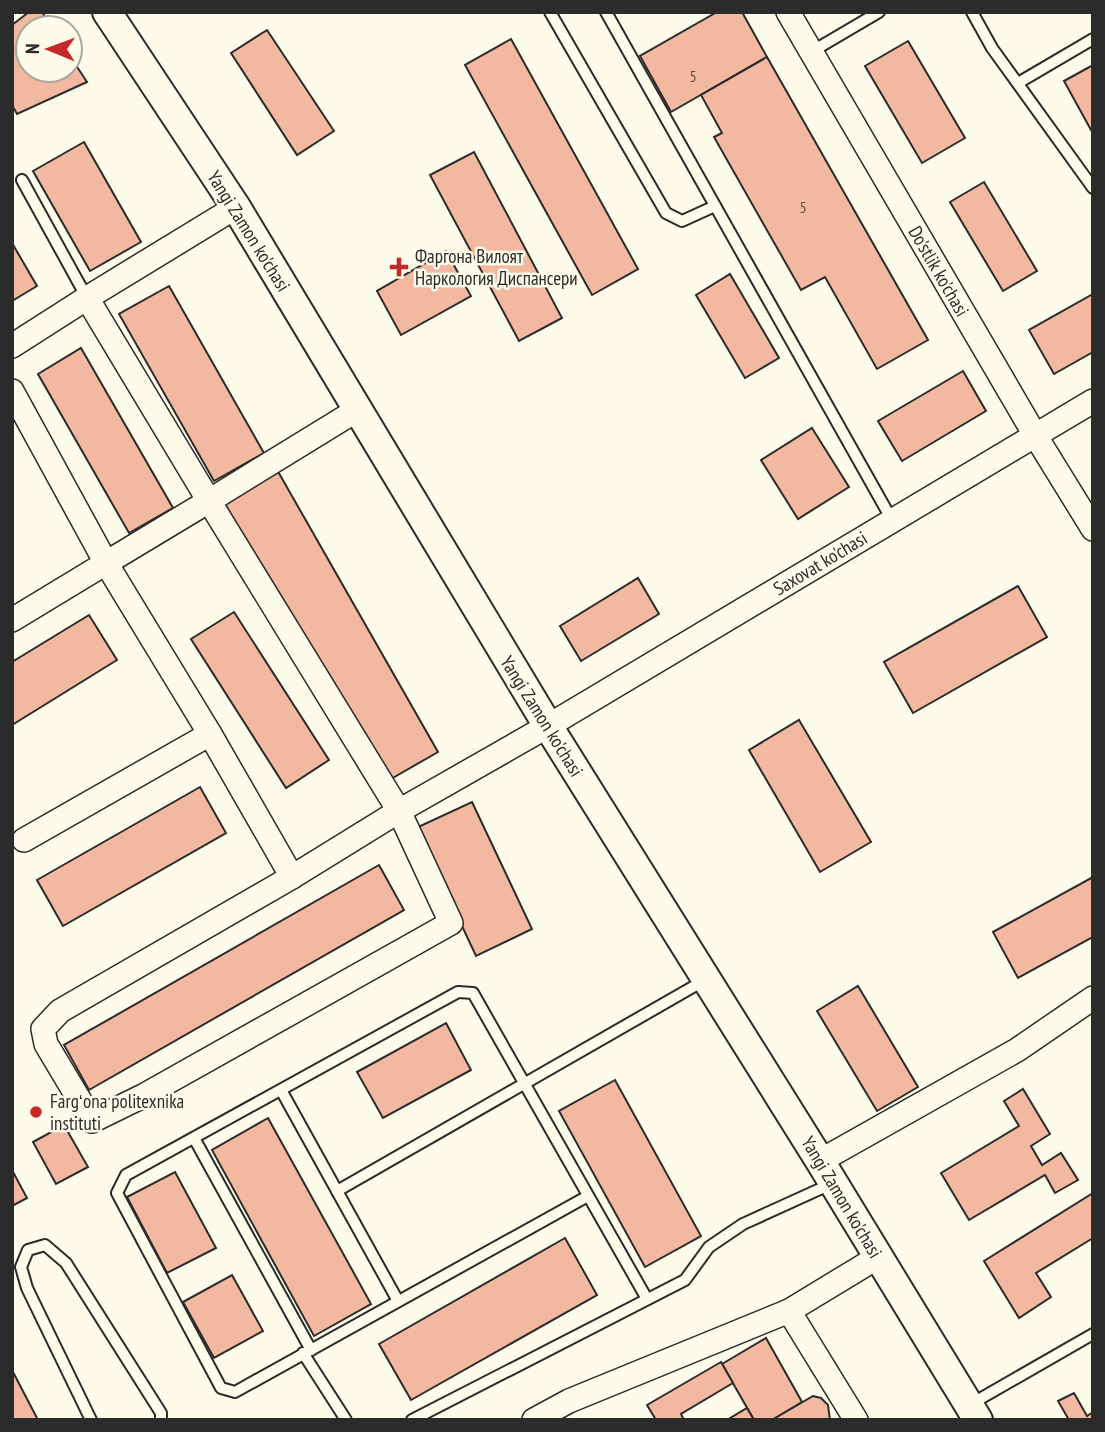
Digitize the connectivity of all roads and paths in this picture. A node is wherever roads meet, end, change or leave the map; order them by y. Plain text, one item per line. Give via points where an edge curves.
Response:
1 (107, 12) edge
2 (550, 12) edge
3 (606, 12) edge
4 (788, 12) edge
5 (879, 12) edge
6 (972, 12) edge
7 (1093, 39) edge
8 (811, 52) junction
9 (1018, 83) junction
10 (22, 180) dead end
11 (1093, 188) edge
12 (715, 206) junction
13 (236, 207) junction
14 (87, 298) junction
15 (12, 346) edge
16 (12, 391) edge
17 (1093, 401) edge
18 (357, 410) junction
19 (1035, 435) junction
20 (209, 501) junction
21 (892, 520) junction
22 (1093, 529) edge
23 (106, 564) junction
24 (12, 620) edge
25 (548, 726) junction
26 (210, 734) junction
27 (400, 811) junction
28 (24, 840) dead end
29 (292, 877) junction
30 (706, 979) junction
31 (1093, 998) edge
32 (524, 1083) junction
33 (281, 1090) junction
34 (194, 1138) junction
35 (827, 1172) junction
36 (337, 1191) junction
37 (588, 1195) junction
38 (878, 1257) junction
39 (647, 1299) junction
40 (398, 1301) junction
41 (789, 1311) junction
42 (1093, 1334) edge
43 (307, 1351) junction
44 (973, 1413) edge
45 (91, 1420) edge
46 (161, 1420) edge
47 (346, 1420) edge
48 (412, 1420) edge
49 (534, 1420) edge
50 (856, 1420) edge

1 - 13 street, Yangi Zamon ko'chasi
2 - 12 lane via 666,213 682,221
3 - 12 lane
4 - 8 street, Do'stlik ko'chasi
5 - 8 lane
6 - 9 lane
7 - 9 lane
8 - 19 street, Do'stlik ko'chasi
9 - 11 lane
10 - 14 lane
12 - 21 lane
13 - 14 street
13 - 18 street, Yangi Zamon ko'chasi
14 - 15 street
14 - 20 street
16 - 23 street
17 - 19 street, Saxovat ko'chasi
18 - 20 street
18 - 25 street, Yangi Zamon ko'chasi
19 - 21 street, Saxovat ko'chasi
19 - 22 street, Do'stlik ko'chasi
20 - 23 street
20 - 27 street
21 - 25 street, Saxovat ko'chasi
23 - 24 street
23 - 26 street
25 - 27 street, Saxovat ko'chasi
25 - 30 street, Yangi Zamon ko'chasi
26 - 28 street
26 - 29 street
27 - 29 street, Saxovat ko'chasi
27 - 29 street, Saxovat ko'chasi via 451,923 92,1121 47,1044 43,1029 60,1011
30 - 32 lane
30 - 35 street, Yangi Zamon ko'chasi
31 - 35 street
32 - 33 lane via 473,993 458,992
32 - 36 lane
32 - 37 lane
33 - 34 lane
33 - 36 lane
34 - 43 lane
34 - 43 lane via 126,1175 117,1193 221,1388 235,1392
35 - 38 street, Yangi Zamon ko'chasi
35 - 39 lane via 709,1247 685,1280
36 - 40 lane
37 - 39 lane
37 - 40 lane
38 - 41 street
38 - 44 street, Yangi Zamon ko'chasi
39 - 48 lane
40 - 43 lane
41 - 49 street via 569,1401
41 - 50 street
42 - 44 lane
43 - 47 lane
45 - 46 lane via 27,1289 21,1267 28,1250 45,1245 66,1264 161,1413

